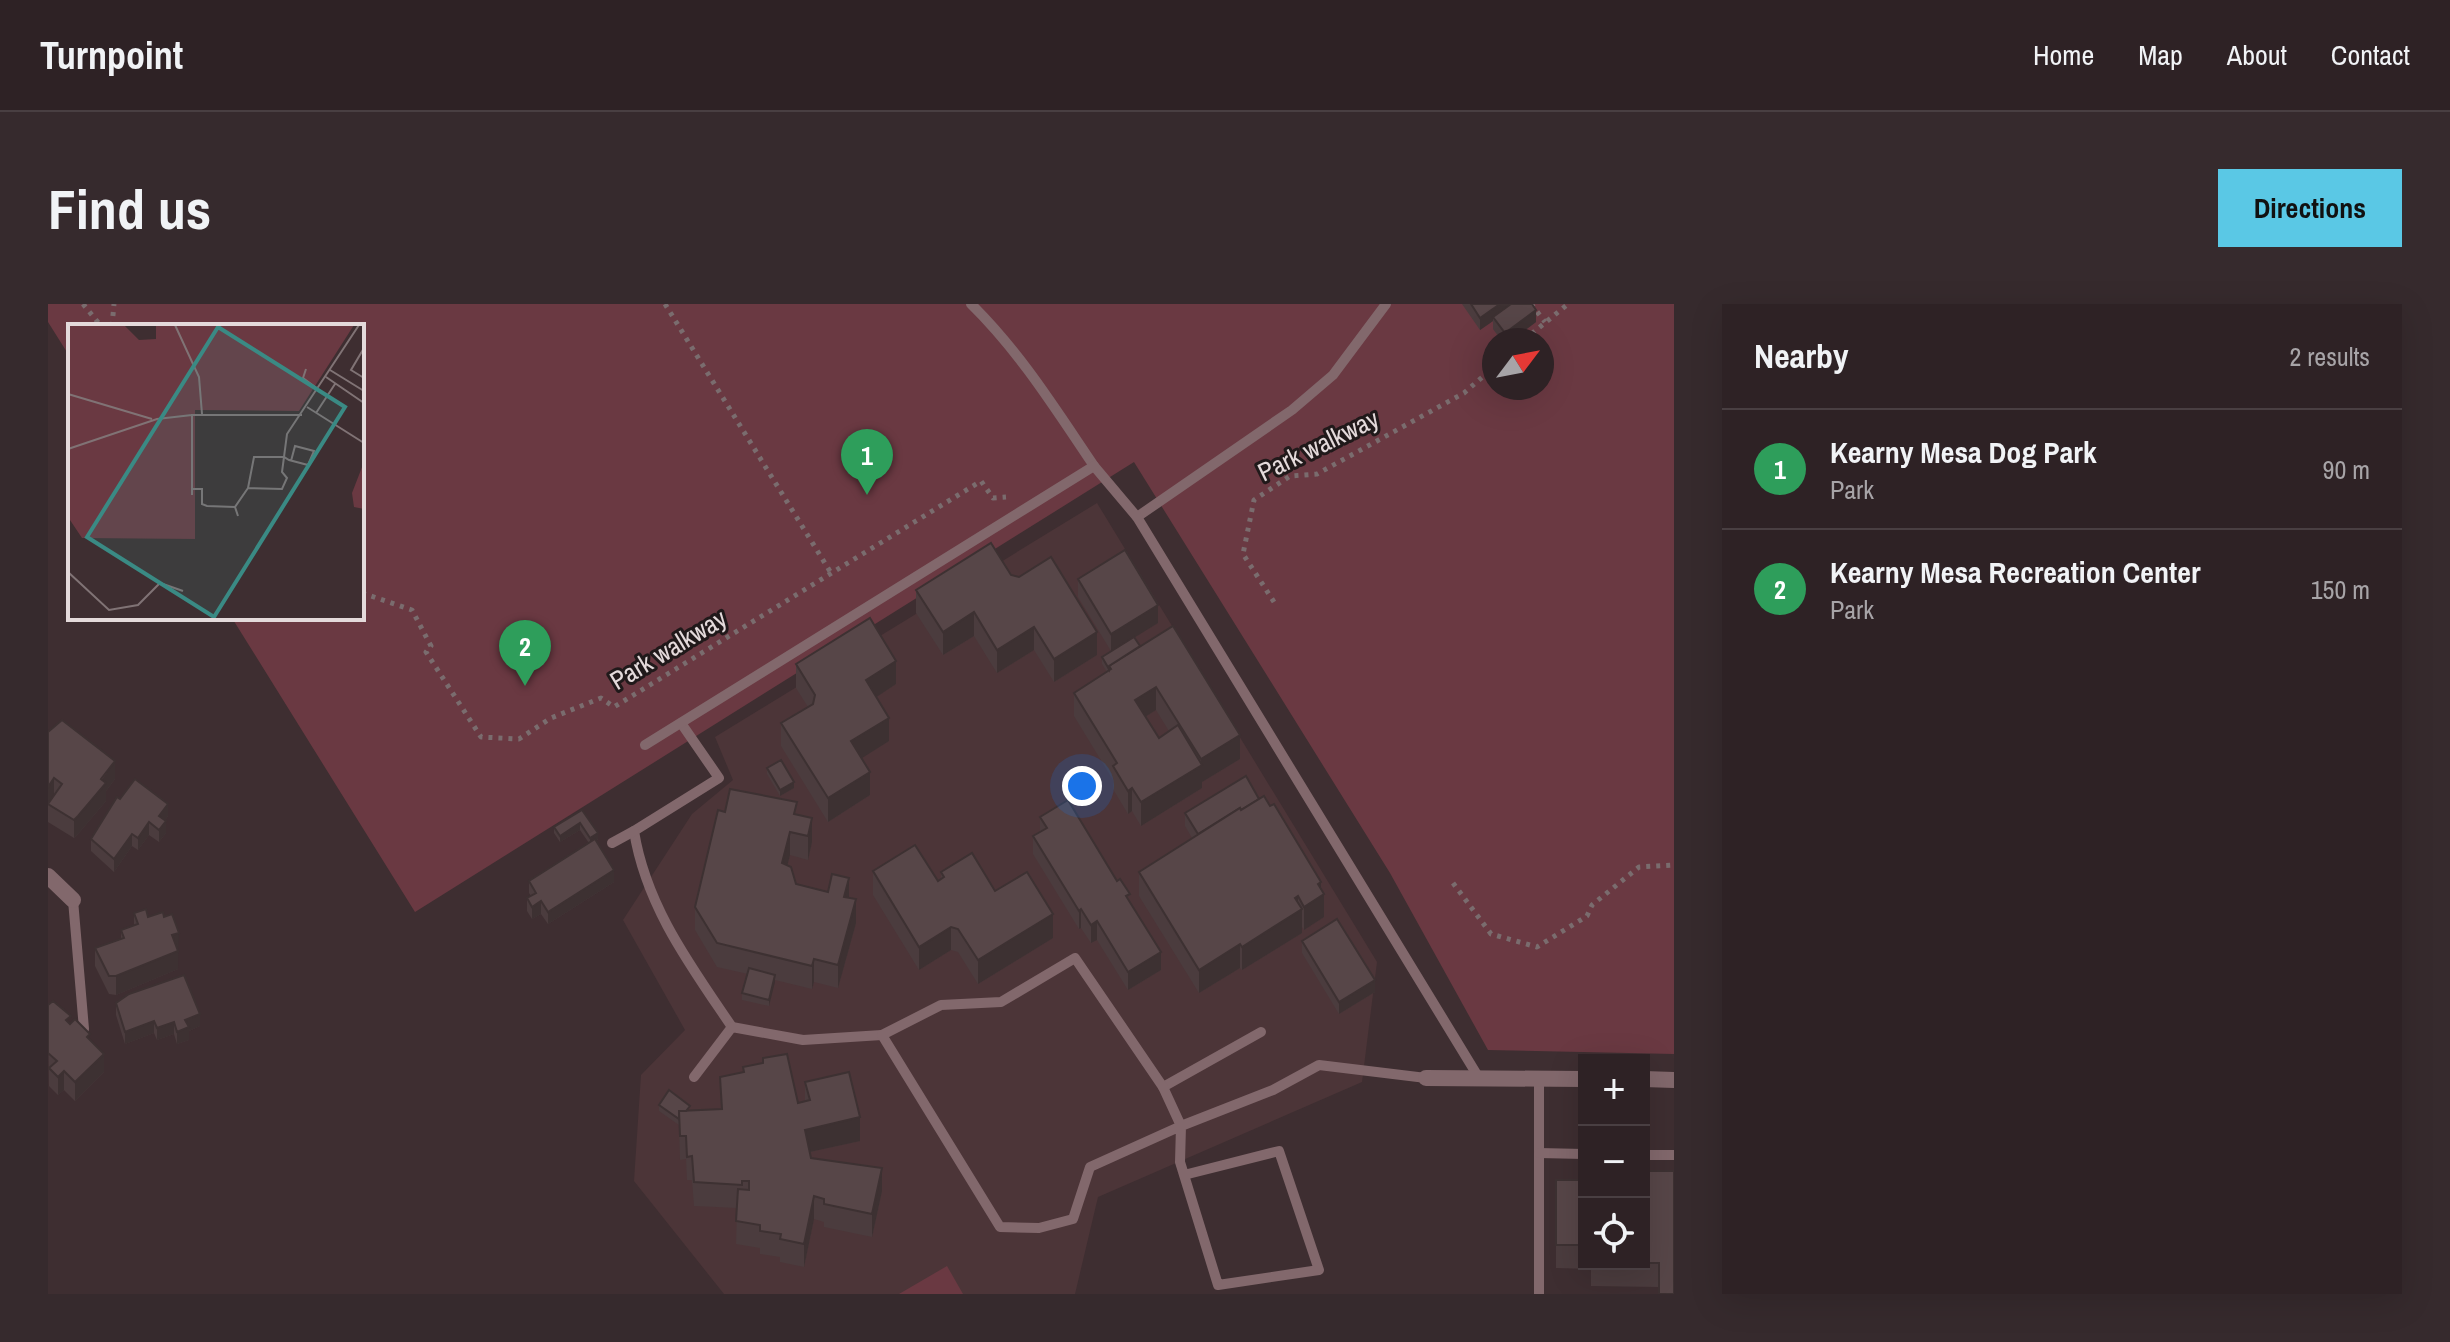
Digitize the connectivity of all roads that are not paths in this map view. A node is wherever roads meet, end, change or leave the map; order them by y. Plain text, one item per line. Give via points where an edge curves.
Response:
1 (971, 304) edge
2 (1386, 304) edge
3 (1094, 466) junction
4 (1137, 517) junction
5 (681, 723) junction
6 (645, 745) dead end
7 (634, 831) junction
8 (612, 843) dead end
9 (48, 876) edge
10 (73, 900) joint
11 (732, 1027) junction
12 (84, 1029) edge
13 (1261, 1032) dead end
14 (882, 1035) junction
15 (694, 1077) dead end
16 (1426, 1078) joint
17 (1479, 1078) junction
18 (1539, 1079) junction
19 (1578, 1079) edge
20 (1650, 1079) edge
21 (1674, 1080) edge
22 (1163, 1087) junction
23 (1181, 1126) junction
24 (1539, 1153) junction
25 (1578, 1154) edge
26 (1650, 1155) edge
27 (1674, 1155) edge
28 (1184, 1175) junction
29 (1539, 1294) edge

1 - 3 lane via 1031,373
2 - 4 lane via 1333,375 1292,410
3 - 4 lane
3 - 5 lane
4 - 17 lane
5 - 6 lane
5 - 7 lane via 719,778
7 - 8 lane
7 - 11 lane via 640,868 664,924
9 - 10 street
10 - 12 lane
11 - 14 lane via 803,1040
11 - 15 lane
13 - 22 lane
14 - 22 lane via 941,1005 1001,1002 1075,958
14 - 23 lane via 1000,1227 1039,1228 1073,1219 1090,1167
16 - 17 street
16 - 23 lane via 1319,1065 1273,1090
17 - 18 street
18 - 19 street
18 - 24 lane
20 - 21 street
22 - 23 lane
23 - 28 lane
24 - 25 lane
24 - 29 lane
26 - 27 lane
28 - 28 lane via 1218,1285 1319,1270 1279,1151

